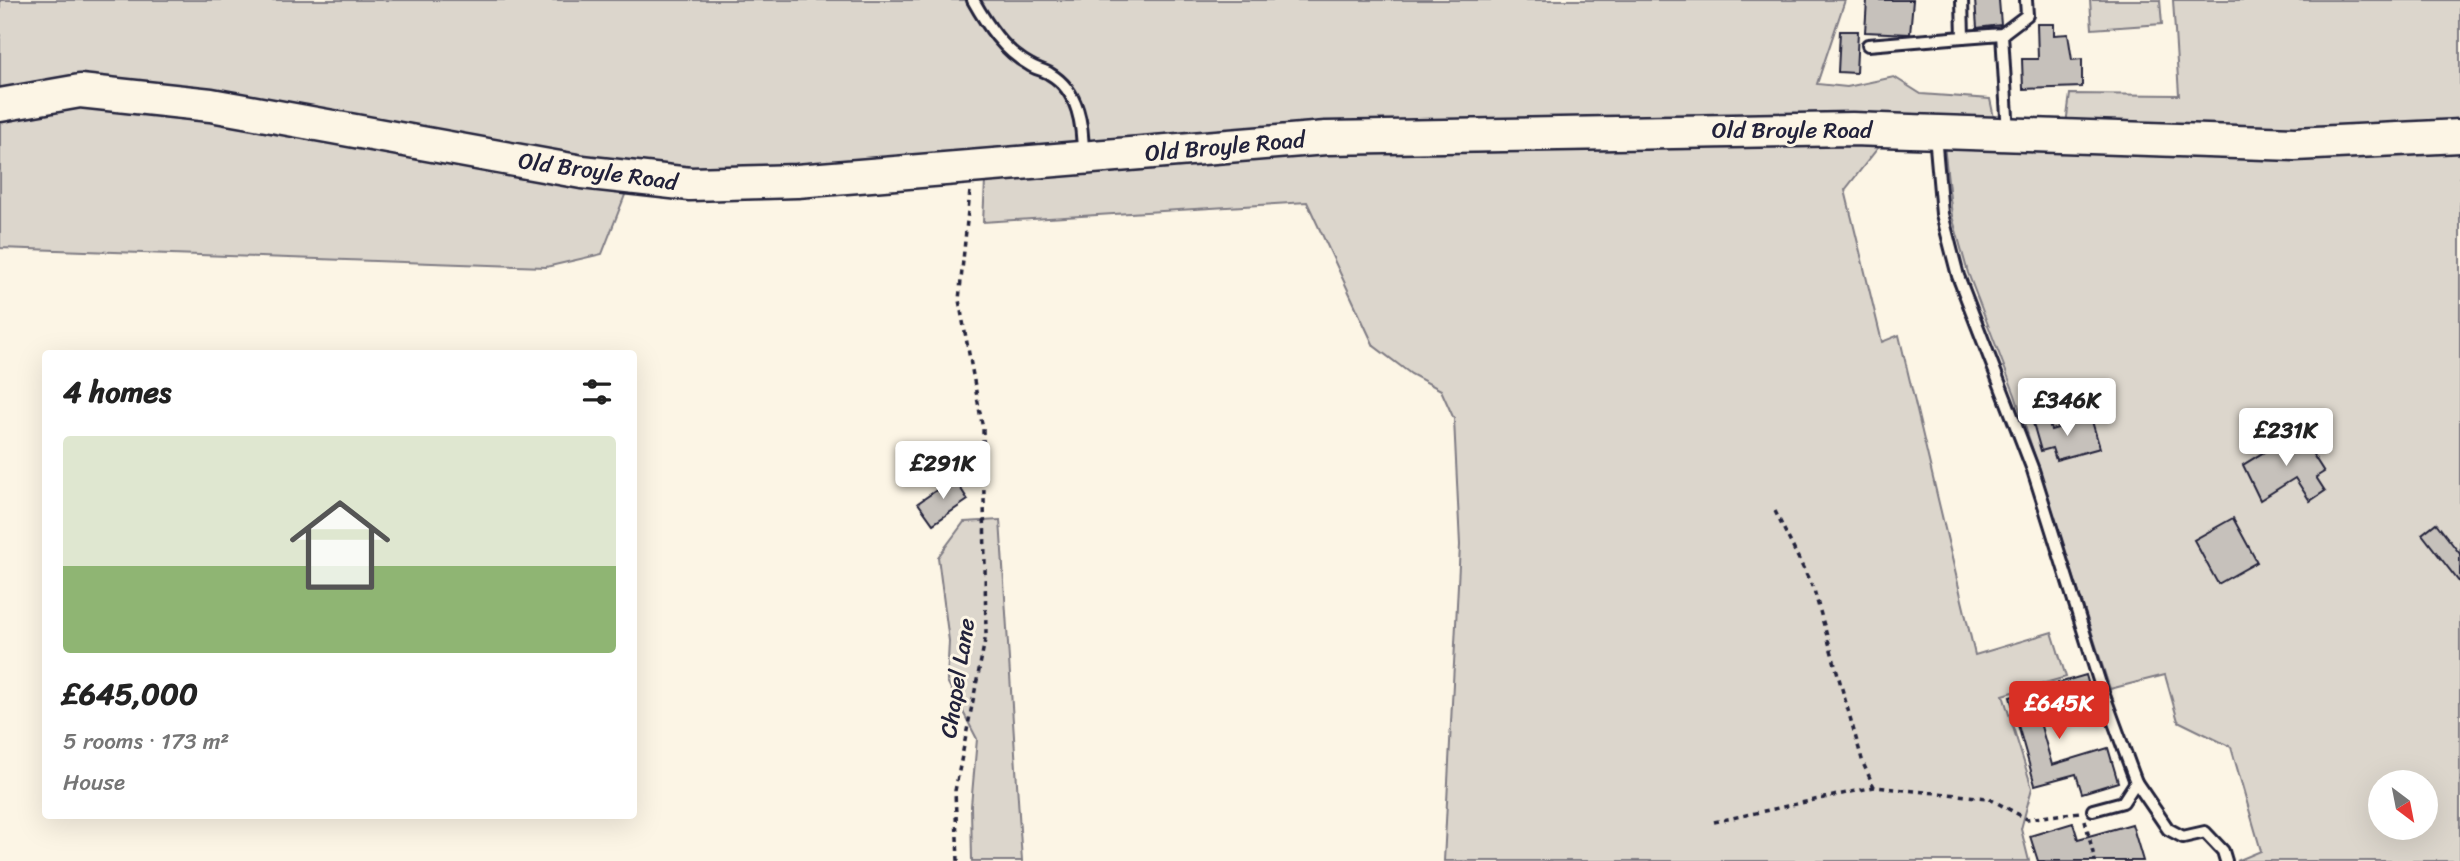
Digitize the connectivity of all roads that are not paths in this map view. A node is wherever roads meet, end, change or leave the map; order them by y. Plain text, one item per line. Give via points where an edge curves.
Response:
1 (973, 0) edge
2 (1962, 0) edge
3 (2026, 0) edge
4 (2002, 34) junction
5 (1963, 37) junction
6 (1868, 45) dead end
7 (0, 105) edge
8 (1934, 132) junction
9 (2008, 135) junction
10 (2460, 136) edge
11 (1084, 159) junction
12 (2136, 782) junction
13 (2092, 810) road end
14 (2225, 861) edge

1 - 11 lane via 989,29 1013,52 1052,74 1068,91 1083,127
2 - 5 lane
3 - 4 lane via 2027,15
4 - 5 lane
4 - 9 lane
5 - 6 lane
7 - 11 main road, Old Broyle Road via 80,91 211,105 582,172 679,183 797,181
8 - 9 main road, Old Broyle Road
8 - 11 main road, Old Broyle Road via 1583,131 1326,138
8 - 12 lane via 1942,214 1958,276 2033,470
9 - 10 main road, Old Broyle Road via 2295,144
12 - 13 lane via 2123,802
12 - 14 lane via 2168,829 2183,837 2205,832 2223,851

